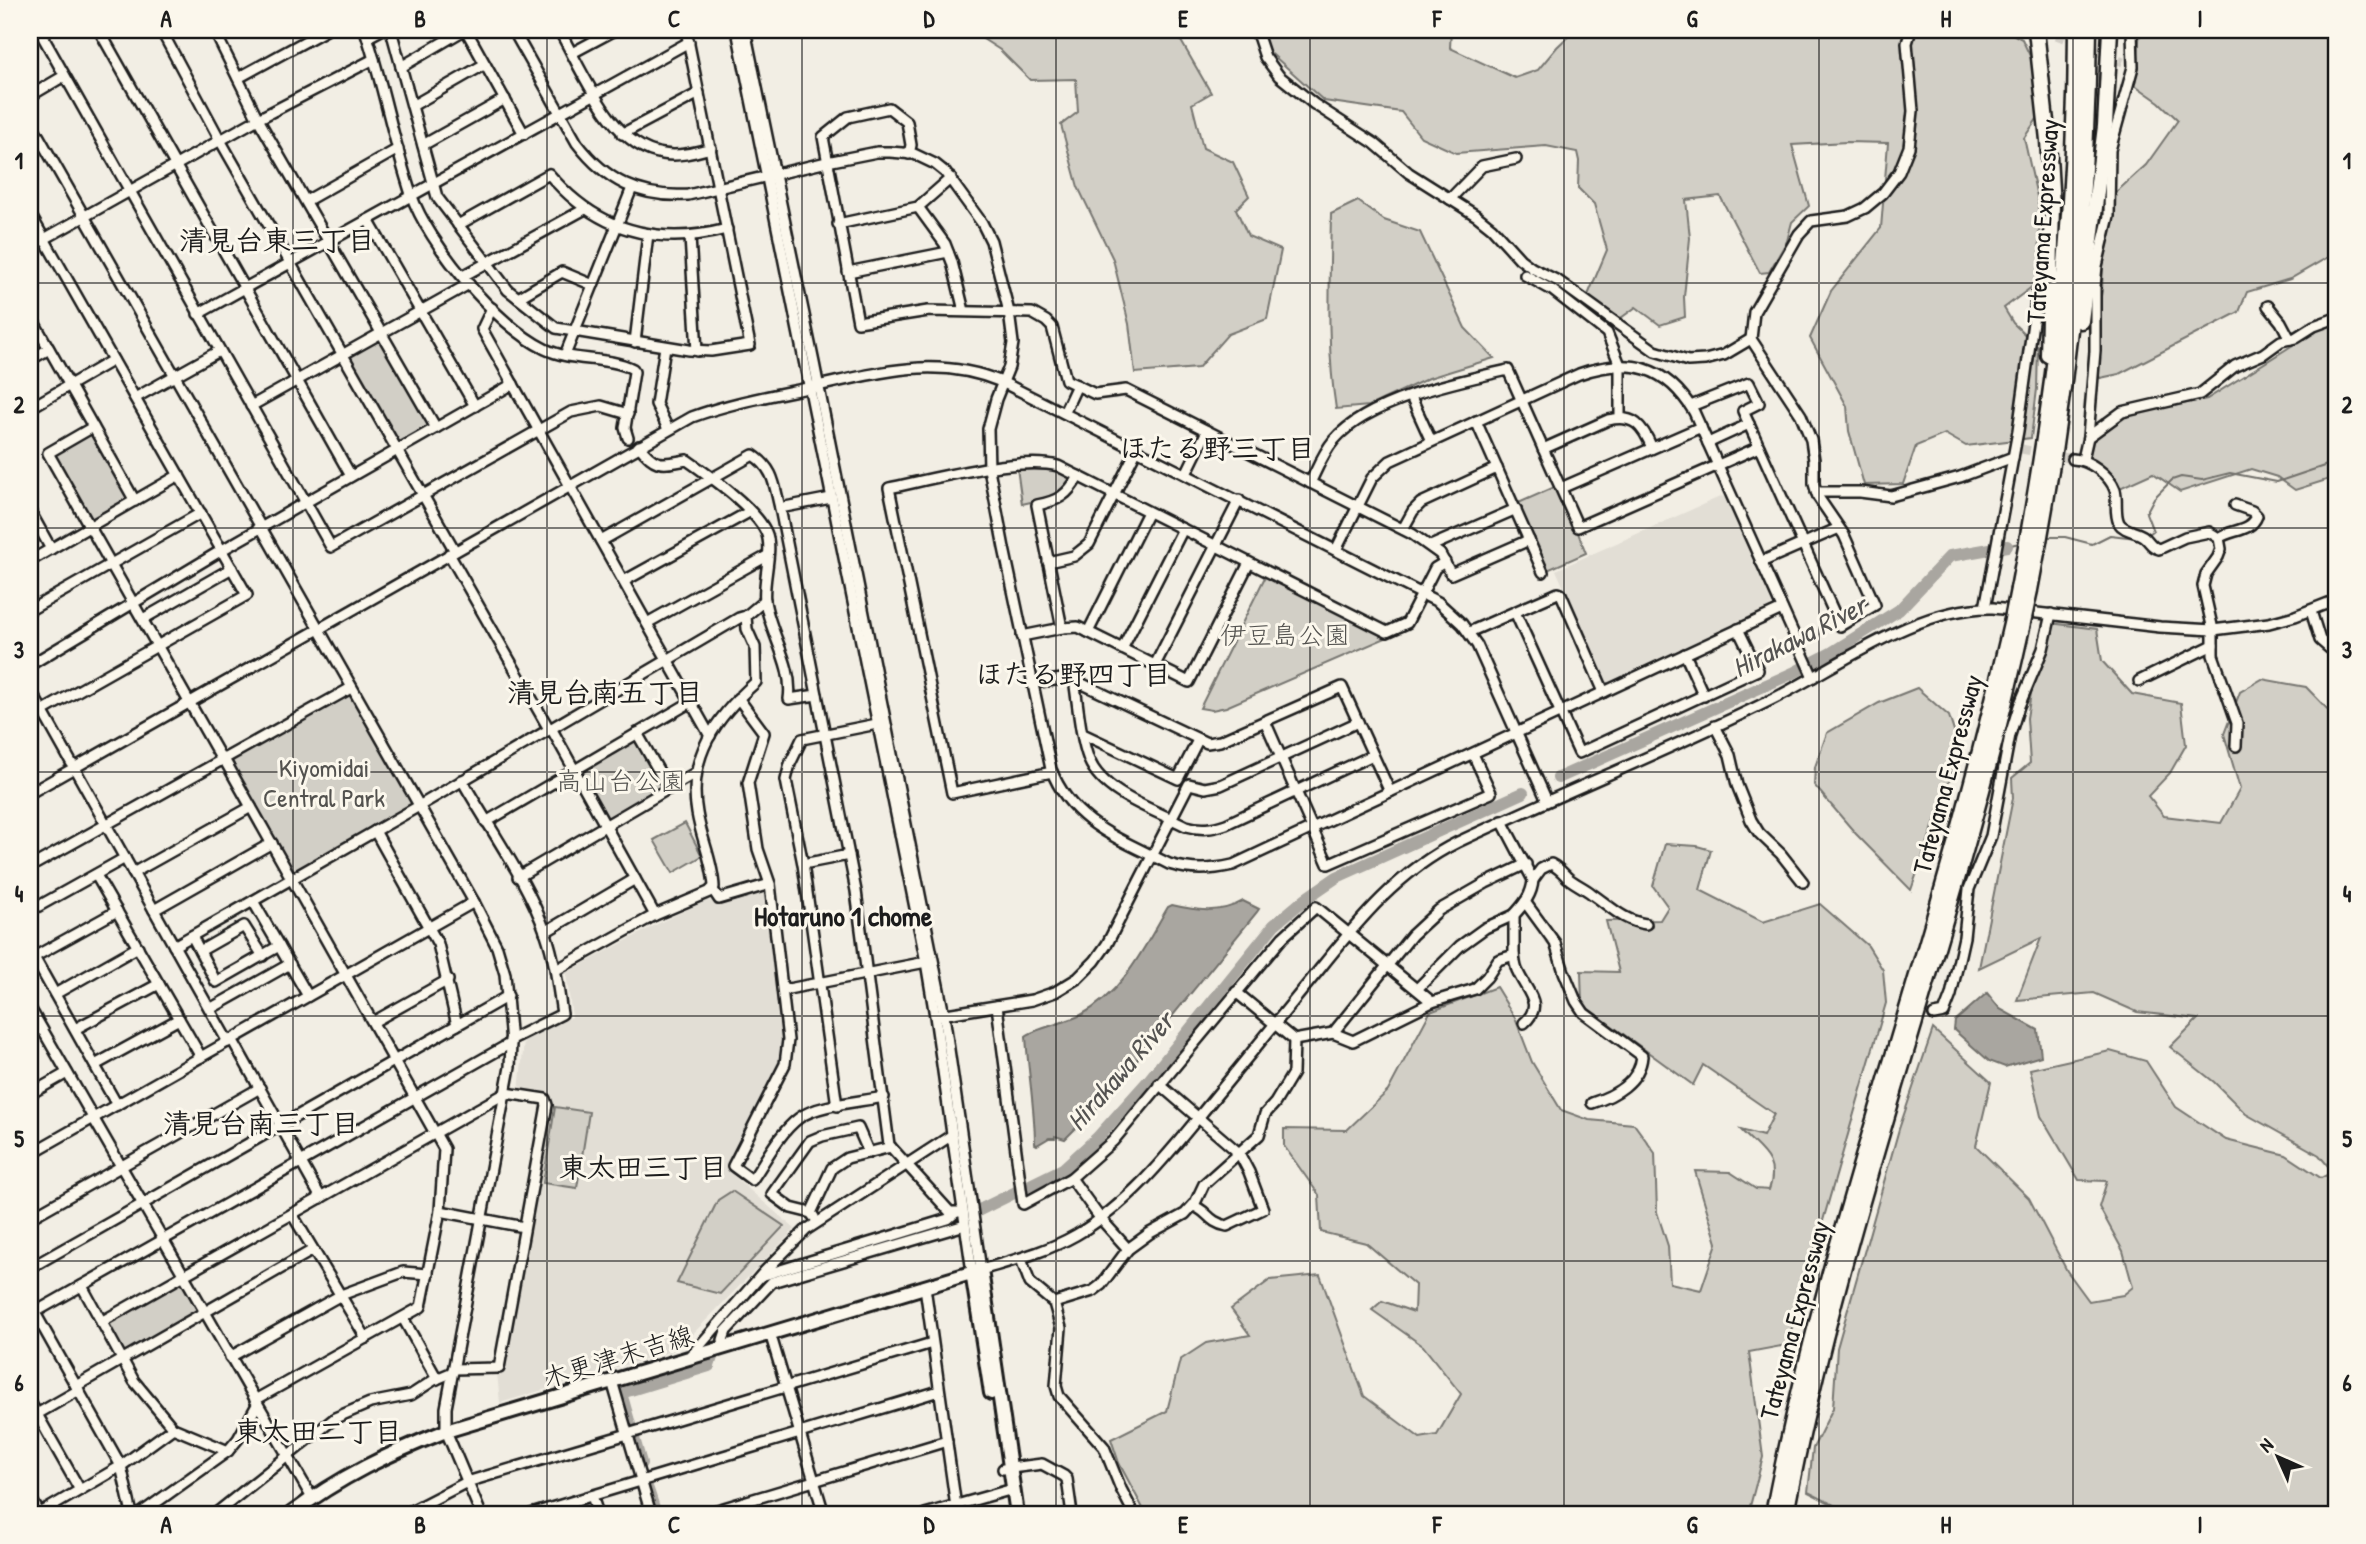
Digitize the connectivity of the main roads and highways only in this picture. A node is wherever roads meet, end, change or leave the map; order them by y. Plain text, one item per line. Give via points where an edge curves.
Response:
1 (2036, 30) edge
2 (2046, 30) edge
3 (2076, 30) edge
4 (2089, 30) edge
5 (2110, 30) edge
6 (2119, 30) edge
7 (2107, 83) junction
8 (2052, 206) junction
9 (2054, 413) junction
10 (2016, 626) junction
11 (1010, 1490) junction
12 (297, 1512) edge
13 (1010, 1514) edge
14 (1017, 1514) edge
15 (1773, 1514) edge
16 (1786, 1514) edge

1 - 8 highway
2 - 8 highway via 2054,142
3 - 9 highway, Tateyama Expressway via 2071,189
4 - 9 highway, Tateyama Expressway via 2084,190 2070,344
5 - 7 highway
6 - 7 highway via 2113,74
7 - 9 highway via 2081,319
8 - 9 highway via 2048,312
9 - 10 highway, Tateyama Expressway, bridge
10 - 15 highway, Tateyama Expressway via 1827,1283
10 - 16 highway, Tateyama Expressway via 1994,749 1838,1285
11 - 12 main road, 木更津末吉線 via 976,1271 446,1431 377,1460 312,1498
11 - 13 main road
11 - 14 main road

